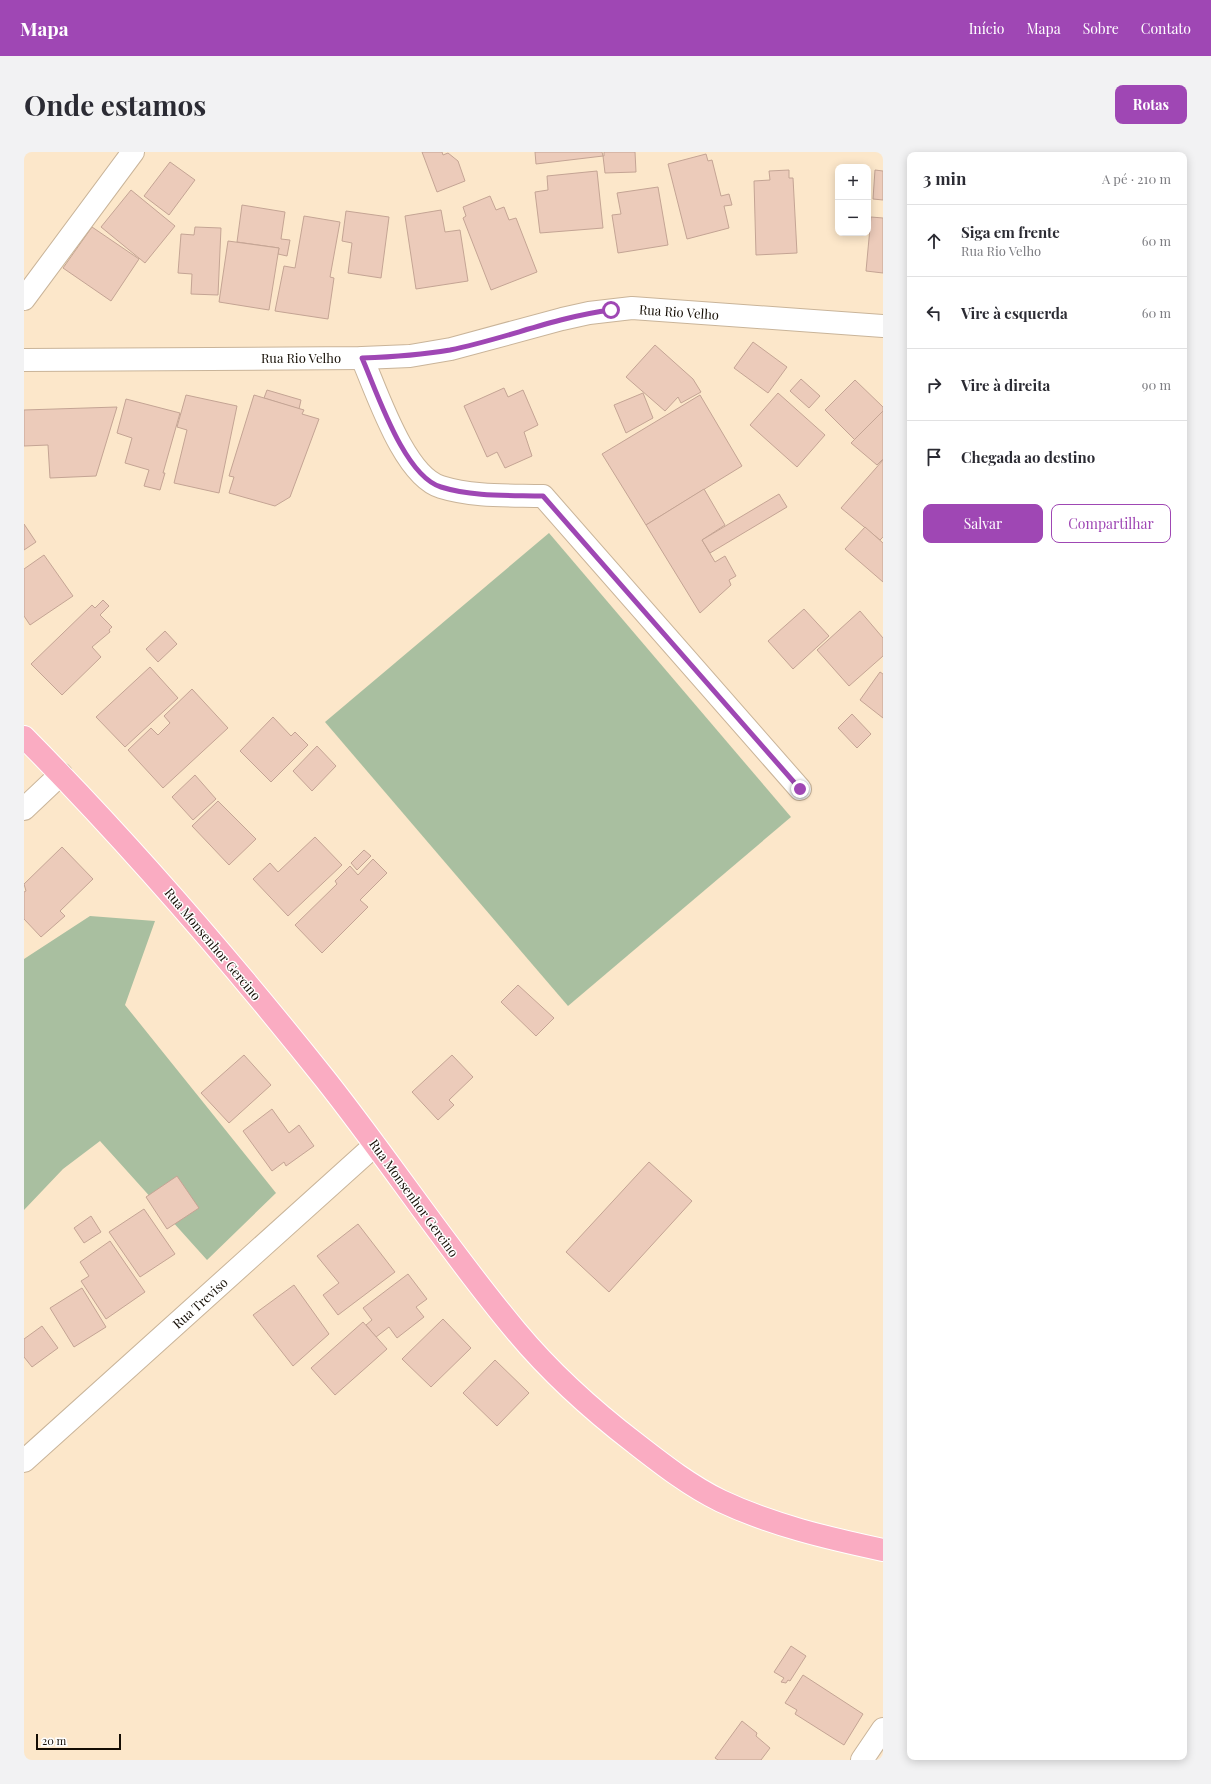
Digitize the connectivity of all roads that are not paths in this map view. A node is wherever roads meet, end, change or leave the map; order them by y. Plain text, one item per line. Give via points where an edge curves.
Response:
1 (133, 152) edge
2 (24, 299) edge
3 (873, 326) edge
4 (883, 342) edge
5 (362, 358) junction
6 (24, 360) edge
7 (24, 737) edge
8 (61, 774) junction
9 (800, 789) dead end
10 (24, 809) edge
11 (375, 1145) junction
12 (24, 1461) edge
13 (883, 1550) edge
14 (883, 1729) edge
15 (862, 1760) edge

1 - 2 street
3 - 4 street
3 - 5 street, Rua Rio Velho via 632,308 562,319 451,349 410,356
5 - 6 street, Rua Rio Velho
5 - 9 street via 407,457 418,473 439,487 471,494 543,496
7 - 8 main road, Rua Monsenhor Gercino
8 - 10 street
8 - 11 main road, Rua Monsenhor Gercino via 123,840 218,949 325,1079
11 - 12 street, Rua Treviso
11 - 13 main road, Rua Monsenhor Gercino via 469,1273 517,1333 572,1391 615,1428 667,1468 719,1500 777,1523 825,1538
14 - 15 street

